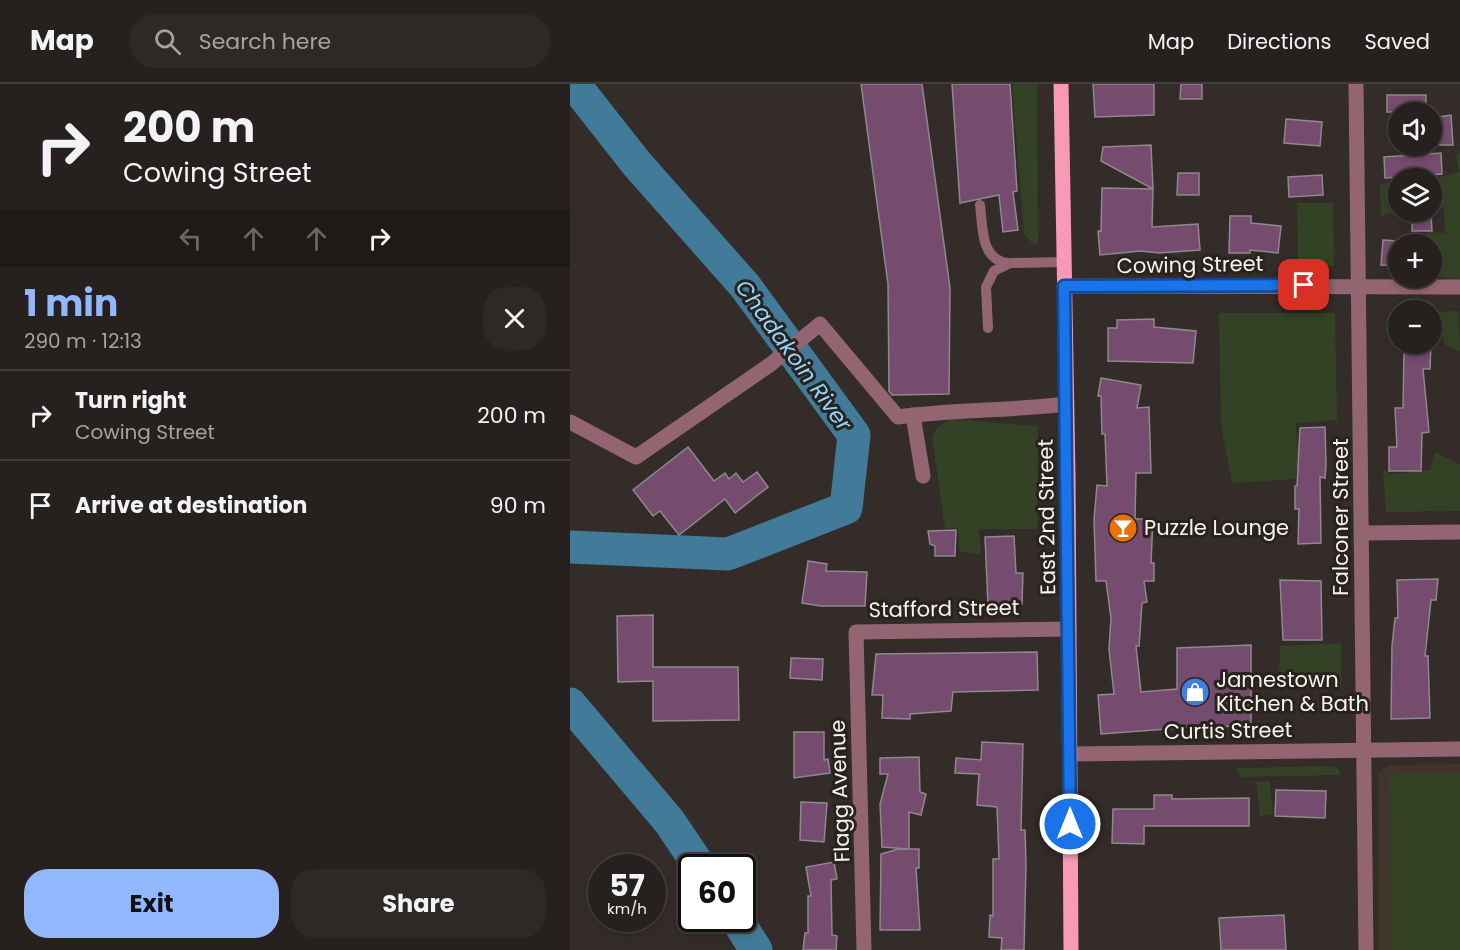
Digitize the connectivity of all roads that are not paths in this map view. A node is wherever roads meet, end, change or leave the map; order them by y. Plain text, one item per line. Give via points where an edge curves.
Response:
1 (1061, 84) edge
2 (1356, 84) edge
3 (980, 205) dead end
4 (1063, 262) junction
5 (1010, 264) junction
6 (1360, 285) junction
7 (1064, 286) junction
8 (1460, 287) edge
9 (988, 328) dead end
10 (1066, 404) junction
11 (913, 415) junction
12 (570, 422) edge
13 (923, 476) dead end
14 (1460, 532) edge
15 (1363, 533) junction
16 (1069, 629) junction
17 (856, 632) joint
18 (1460, 749) edge
19 (1364, 751) junction
20 (1070, 754) junction
21 (864, 950) edge
22 (1071, 950) edge
23 (1366, 950) edge

1 - 4 main road, East 2nd Street
2 - 6 street, Falconer Street
3 - 5 lane via 988,252 999,262
4 - 5 lane
4 - 7 main road, East 2nd Street
5 - 9 lane via 999,266 986,287
6 - 7 street, Cowing Street
6 - 8 street, Cowing Street
6 - 15 street, Falconer Street
7 - 10 main road, East 2nd Street
10 - 11 street
10 - 16 main road, East 2nd Street
11 - 12 street via 898,417 820,324 771,364 636,457
11 - 13 street
14 - 15 street
15 - 19 street, Falconer Street
16 - 17 street, Stafford Street
16 - 20 main road, East 2nd Street
17 - 21 street, Flagg Avenue
18 - 19 street, Curtis Street
19 - 20 street, Curtis Street
19 - 23 street, Falconer Street
20 - 22 main road, East 2nd Street

